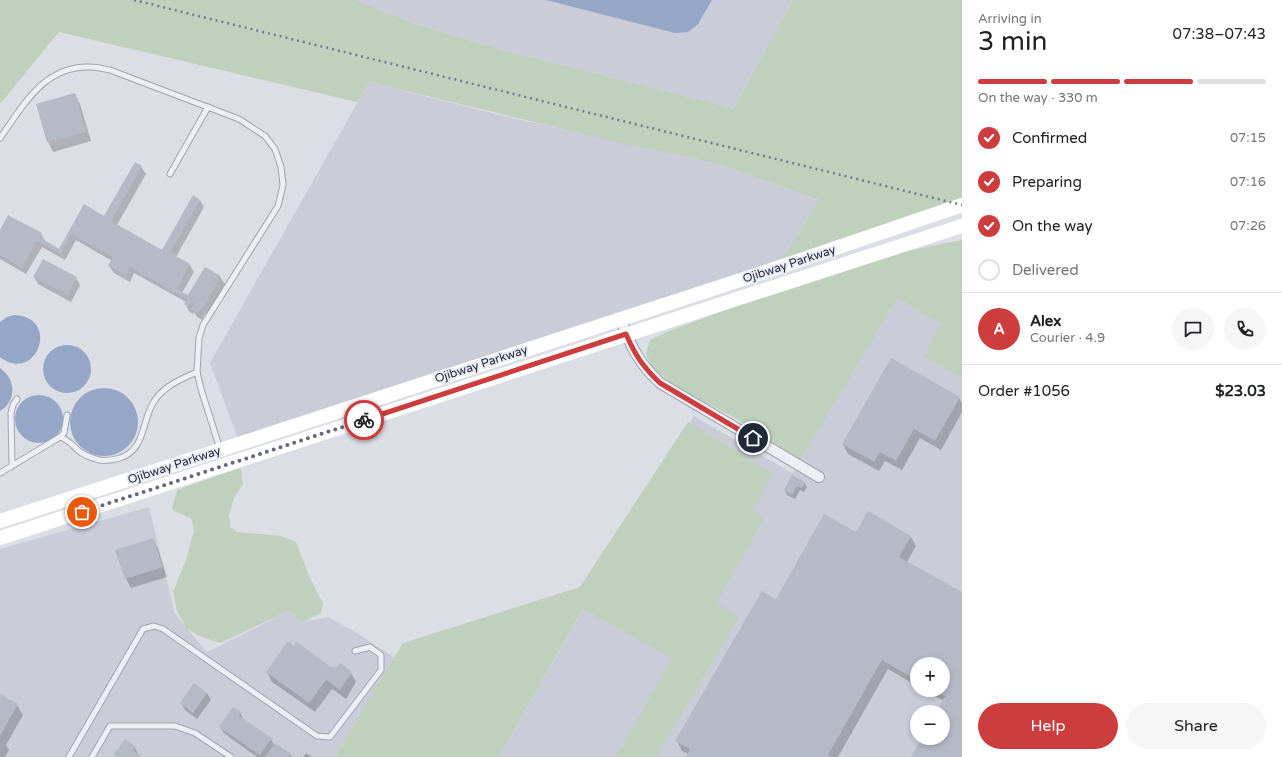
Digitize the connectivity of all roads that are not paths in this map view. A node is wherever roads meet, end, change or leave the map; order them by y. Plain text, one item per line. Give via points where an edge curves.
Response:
1 (208, 108) junction
2 (0, 138) edge
3 (170, 174) dead end
4 (962, 205) edge
5 (962, 226) edge
6 (620, 319) junction
7 (626, 334) junction
8 (198, 372) junction
9 (17, 399) dead end
10 (67, 415) dead end
11 (60, 437) junction
12 (230, 454) junction
13 (12, 466) junction
14 (0, 473) edge
15 (819, 477) dead end
16 (91, 500) junction
17 (0, 521) edge
18 (0, 538) edge
19 (355, 651) dead end
20 (69, 757) edge
21 (92, 757) edge
22 (231, 757) edge

1 - 2 lane via 110,70 74,68 43,83 31,95
1 - 3 lane
1 - 8 lane via 239,119 265,136 275,149 281,166 283,185 278,206 203,325 199,338
4 - 6 main road, Ojibway Parkway
5 - 7 main road, Ojibway Parkway
6 - 7 street
6 - 12 main road, Ojibway Parkway
7 - 12 main road, Ojibway Parkway
7 - 15 street via 635,353 660,383
8 - 11 lane via 170,386 155,400 149,410 139,443 123,457 111,460 88,457 67,439
8 - 12 lane via 201,389
9 - 13 lane via 11,413
10 - 11 lane via 64,433
11 - 13 lane
12 - 16 main road, Ojibway Parkway
12 - 16 main road, Ojibway Parkway
13 - 14 lane
16 - 17 main road, Ojibway Parkway
16 - 18 main road, Ojibway Parkway
19 - 20 lane via 370,647 381,655 381,670 330,737 317,736 163,629 154,626 143,629
21 - 22 lane via 110,726 175,726 195,733

